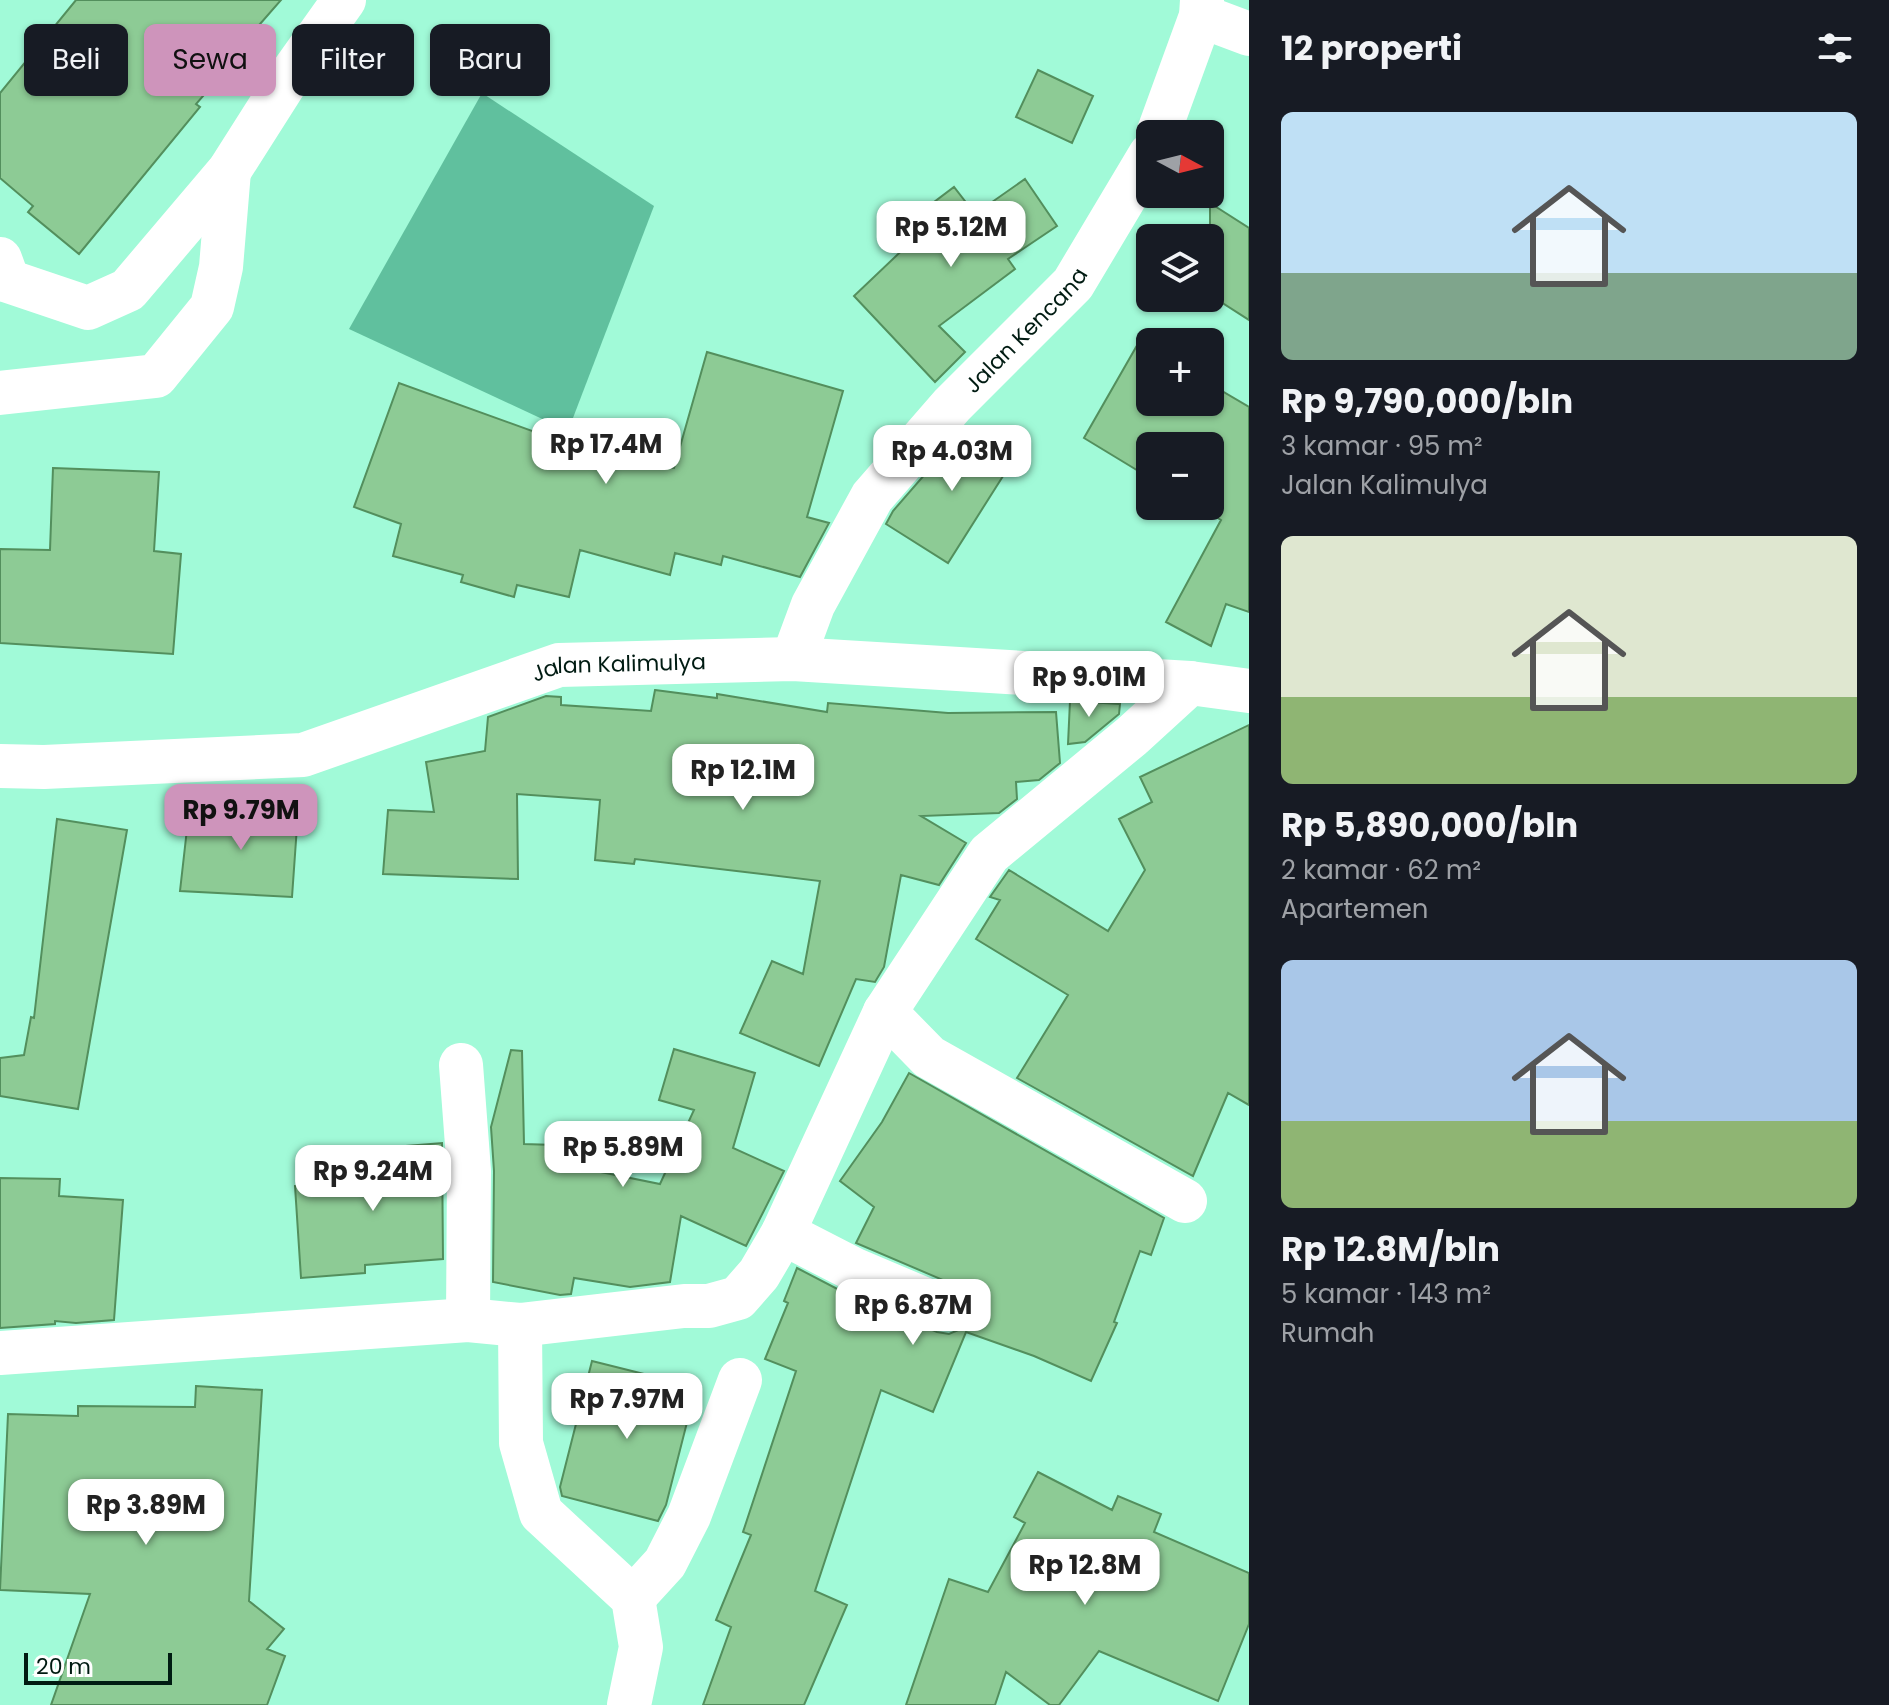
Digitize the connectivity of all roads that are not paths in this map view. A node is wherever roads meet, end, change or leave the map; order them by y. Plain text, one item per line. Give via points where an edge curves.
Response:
1 (344, 0) edge
2 (1201, 8) edge
3 (1249, 34) edge
4 (1163, 120) edge
5 (229, 171) junction
6 (1136, 178) edge
7 (0, 259) edge
8 (0, 393) edge
9 (793, 659) junction
10 (1190, 683) junction
11 (1249, 691) edge
12 (0, 766) edge
13 (885, 1012) junction
14 (461, 1065) dead end
15 (1185, 1201) dead end
16 (783, 1233) junction
17 (947, 1309) dead end
18 (468, 1320) junction
19 (520, 1325) junction
20 (0, 1353) edge
21 (740, 1380) dead end
22 (633, 1598) junction
23 (629, 1705) edge

1 - 5 street
2 - 3 street
2 - 4 street
5 - 7 street via 128,290 88,308 8,281
5 - 8 street via 212,307 156,376
6 - 9 street, Jalan Kencana via 1073,284 952,405 872,497 813,605
9 - 10 street, Jalan Kalimulya
9 - 12 street, Jalan Kalimulya via 559,665 303,755
10 - 11 street, Jalan Kalimulya
10 - 13 street via 989,854
13 - 15 street via 929,1057
13 - 16 street
14 - 18 street via 469,1171
16 - 17 street
16 - 19 street via 738,1298 709,1306
18 - 19 street
18 - 20 street
19 - 22 street via 521,1443 541,1513
21 - 22 street via 689,1516 665,1563
22 - 23 street via 641,1647

